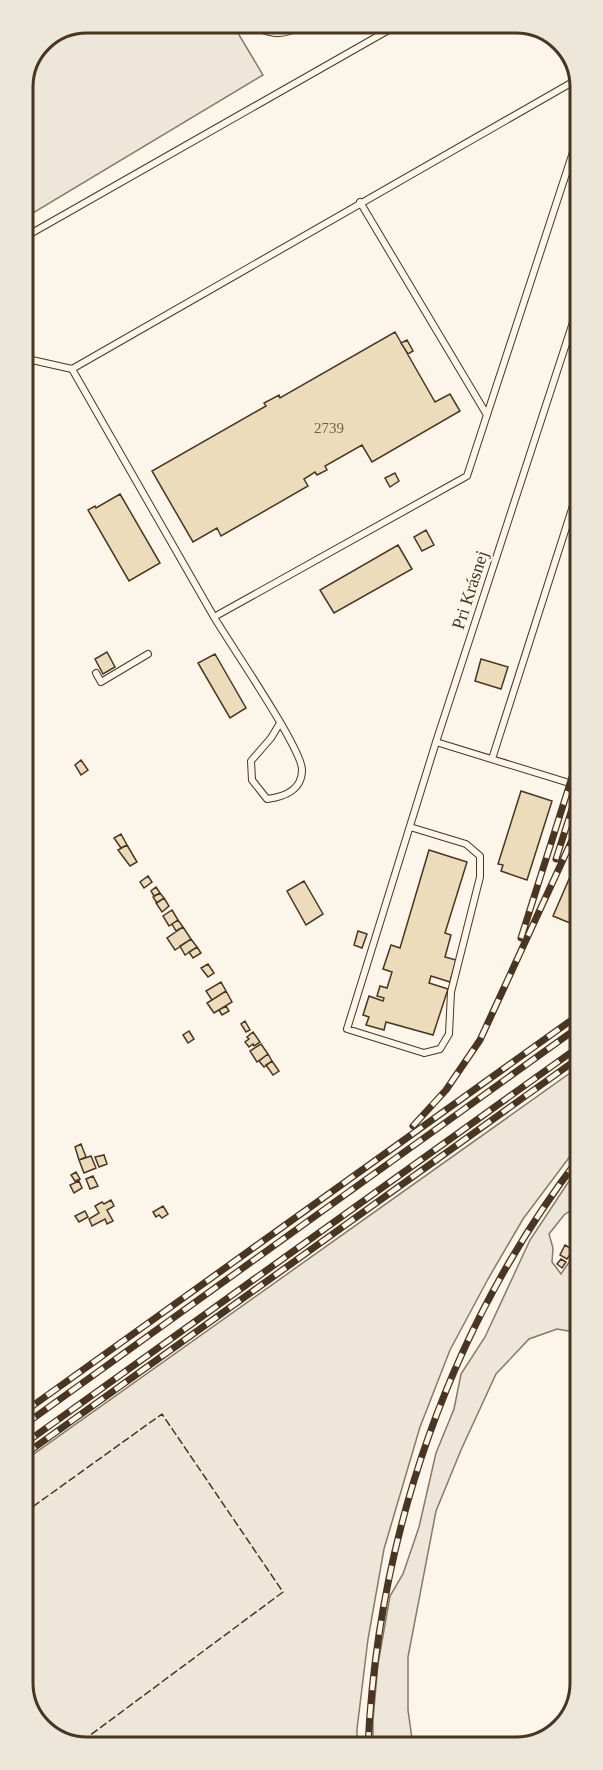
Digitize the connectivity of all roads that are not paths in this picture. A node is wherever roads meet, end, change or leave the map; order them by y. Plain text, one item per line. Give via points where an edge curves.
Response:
1 (383, 33) edge
2 (570, 84) edge
3 (570, 164) edge
4 (360, 202) junction
5 (33, 232) edge
6 (570, 332) edge
7 (33, 360) edge
8 (72, 369) junction
9 (487, 415) junction
10 (570, 515) edge
11 (214, 617) junction
12 (148, 654) dead end
13 (96, 673) dead end
14 (280, 723) junction
15 (436, 742) junction
16 (492, 759) junction
17 (570, 783) edge
18 (410, 827) junction

1 - 5 lane
2 - 4 lane
3 - 9 lane
4 - 8 lane
4 - 9 lane
6 - 15 lane, Pri Krásnej
7 - 8 lane
8 - 11 lane
9 - 11 lane via 467,476
10 - 16 lane
11 - 14 lane
12 - 13 lane via 101,682
14 - 14 lane via 302,769 297,786 290,793 267,799 252,780 251,761
15 - 16 lane
15 - 18 lane, Pri Krásnej
16 - 17 lane
18 - 18 lane, Pri Krásnej via 347,1029 424,1053 440,1049 449,1034 452,992 480,877 480,856 466,844

